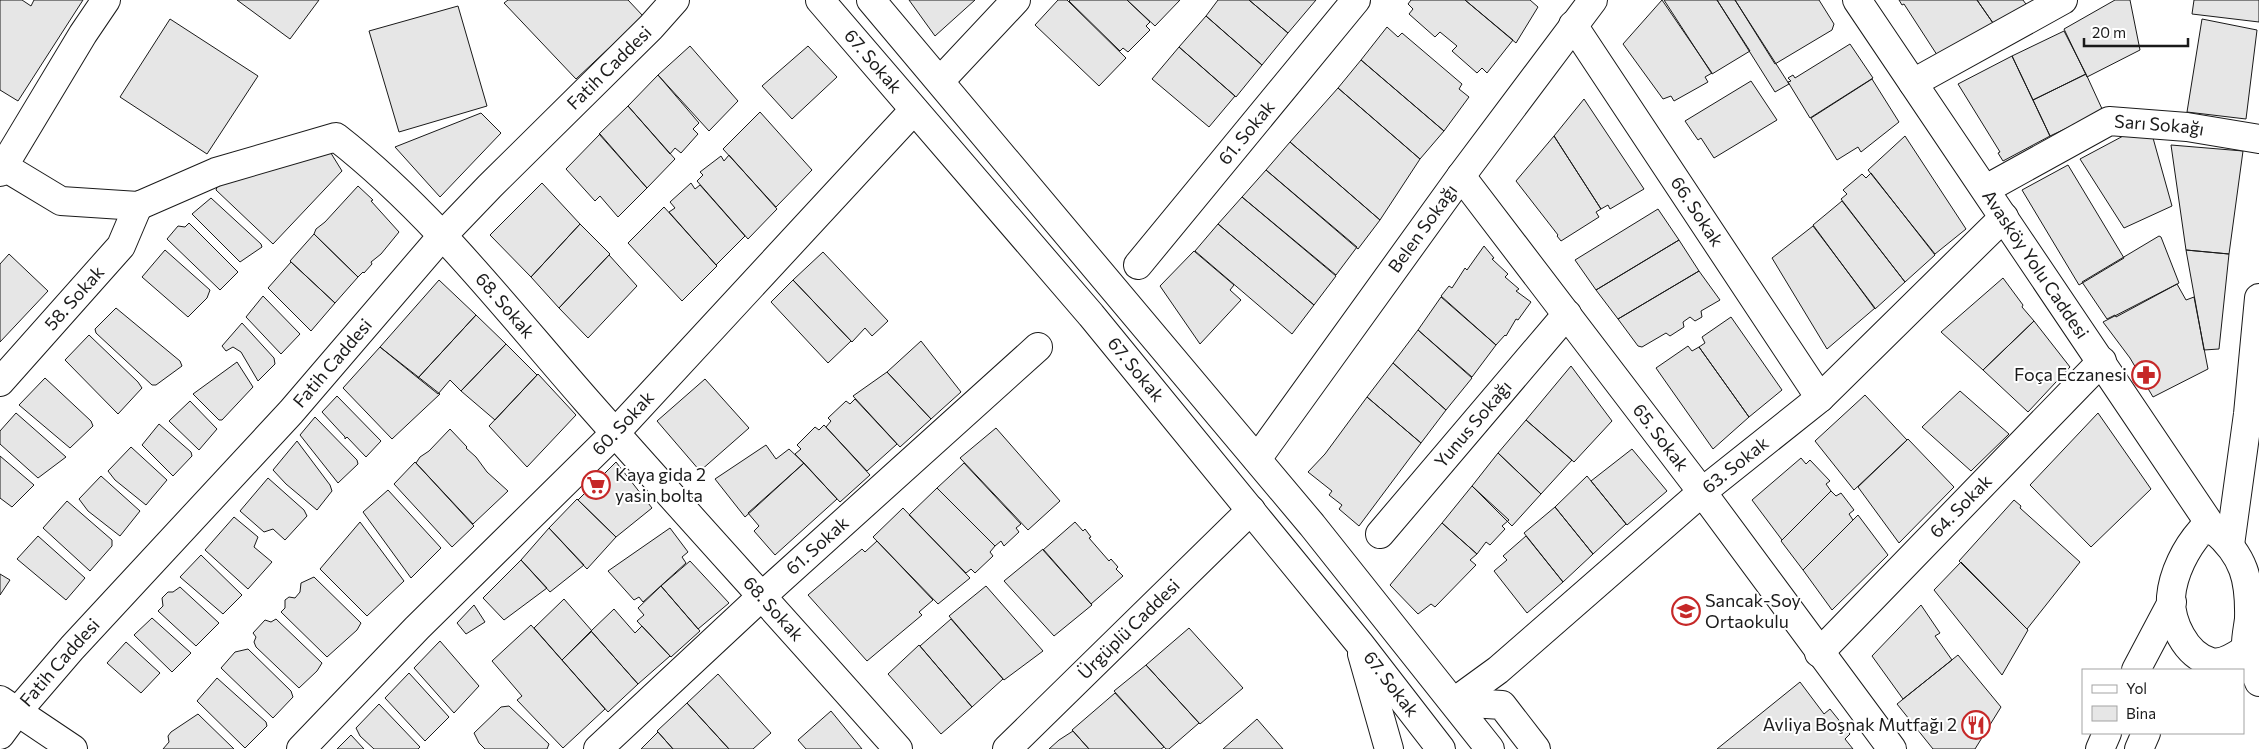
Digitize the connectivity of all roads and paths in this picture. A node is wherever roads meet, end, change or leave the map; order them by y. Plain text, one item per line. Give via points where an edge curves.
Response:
1 (106, 0) edge
2 (675, 0) edge
3 (820, 0) edge
4 (871, 0) edge
5 (1016, 0) edge
6 (1356, 0) edge
7 (1593, 0) edge
8 (1857, 0) edge
9 (2063, 0) edge
10 (1573, 25) junction
11 (940, 81) junction
12 (1913, 83) junction
13 (914, 110) junction
14 (2259, 139) edge
15 (1, 169) edge
16 (1461, 176) junction
17 (1986, 189) junction
18 (138, 206) junction
19 (2004, 217) junction
20 (442, 236) junction
21 (1138, 265) dead end
22 (2259, 298) edge
23 (1567, 314) junction
24 (1038, 347) dead end
25 (2102, 361) junction
26 (0, 382) edge
27 (1820, 398) junction
28 (2253, 416) edge
29 (615, 433) junction
30 (1257, 459) junction
31 (1702, 492) junction
32 (1251, 510) junction
33 (1380, 534) dead end
34 (2222, 537) junction
35 (762, 596) junction
36 (2172, 602) junction
37 (2251, 638) edge
38 (1359, 643) junction
39 (1819, 653) junction
40 (2205, 666) edge
41 (2137, 669) edge
42 (2259, 682) edge
43 (1454, 702) junction
44 (9, 706) edge
45 (2107, 734) edge
46 (2146, 734) edge
47 (0, 735) edge
48 (73, 749) edge
49 (300, 749) edge
50 (598, 749) edge
51 (898, 749) edge
52 (1007, 749) edge
53 (1389, 749) edge
54 (1441, 749) edge
55 (1490, 749) edge
56 (1536, 749) edge
57 (1892, 749) edge
58 (2100, 749) edge
59 (2139, 749) edge

1 - 15 street
2 - 20 street, Fatih Caddesi via 652,27
3 - 13 street, 67. Sokak
4 - 11 street, 67. Sokak
5 - 11 street
6 - 21 street, 61. Sokak
7 - 10 street, Belen Sokağı
8 - 12 street, Avasköy Yolu Caddesi
9 - 12 street
10 - 16 street, Belen Sokağı
10 - 27 street, 66. Sokak
11 - 13 street, 60. Sokak
11 - 30 street, 67. Sokak
12 - 17 street, Avasköy Yolu Caddesi
13 - 29 street, 60. Sokak
13 - 32 street, 67. Sokak via 1091,315
14 - 17 street, Sarı Sokağı via 2187,127 2109,121
15 - 18 street, 68. Sokak via 61,201
16 - 23 street, 65. Sokak
16 - 30 street, Belen Sokağı
17 - 19 street, Avasköy Yolu Caddesi
18 - 20 street, 68. Sokak via 216,172 336,137 374,167
18 - 26 street, 58. Sokak via 121,246
19 - 25 street, Avasköy Yolu Caddesi
19 - 27 street, 63. Sokak
20 - 29 street, 68. Sokak
20 - 44 street, Fatih Caddesi via 291,412 72,648
22 - 28 street
23 - 31 street, 65. Sokak
23 - 33 street, Yunus Sokağı
24 - 35 street, 61. Sokak
25 - 34 street, Avasköy Yolu Caddesi
25 - 39 street, 64. Sokak
27 - 31 street, 63. Sokak
28 - 34 street
29 - 35 street, 68. Sokak
29 - 49 street, 60. Sokak via 417,628
30 - 43 street, 67. Sokak
31 - 39 street, 65. Sokak
31 - 43 street, 63. Sokak via 1558,620
32 - 38 street, 67. Sokak
32 - 52 street, Ürgüplü Caddesi
34 - 36 street via 2201,531 2184,553 2171,595
34 - 37 street, Avasköy Yolu Caddesi via 2242,564 2248,588
35 - 50 street, 61. Sokak
35 - 51 street, 68. Sokak
36 - 40 street via 2174,620 2182,640
36 - 41 street
37 - 40 street via 2234,657
37 - 42 street
38 - 53 street
38 - 54 street, 67. Sokak
39 - 57 street, 65. Sokak
43 - 55 street, 67. Sokak
43 - 56 street via 1502,705
44 - 47 street, Fatih Caddesi
44 - 48 street
45 - 58 street
46 - 59 street

